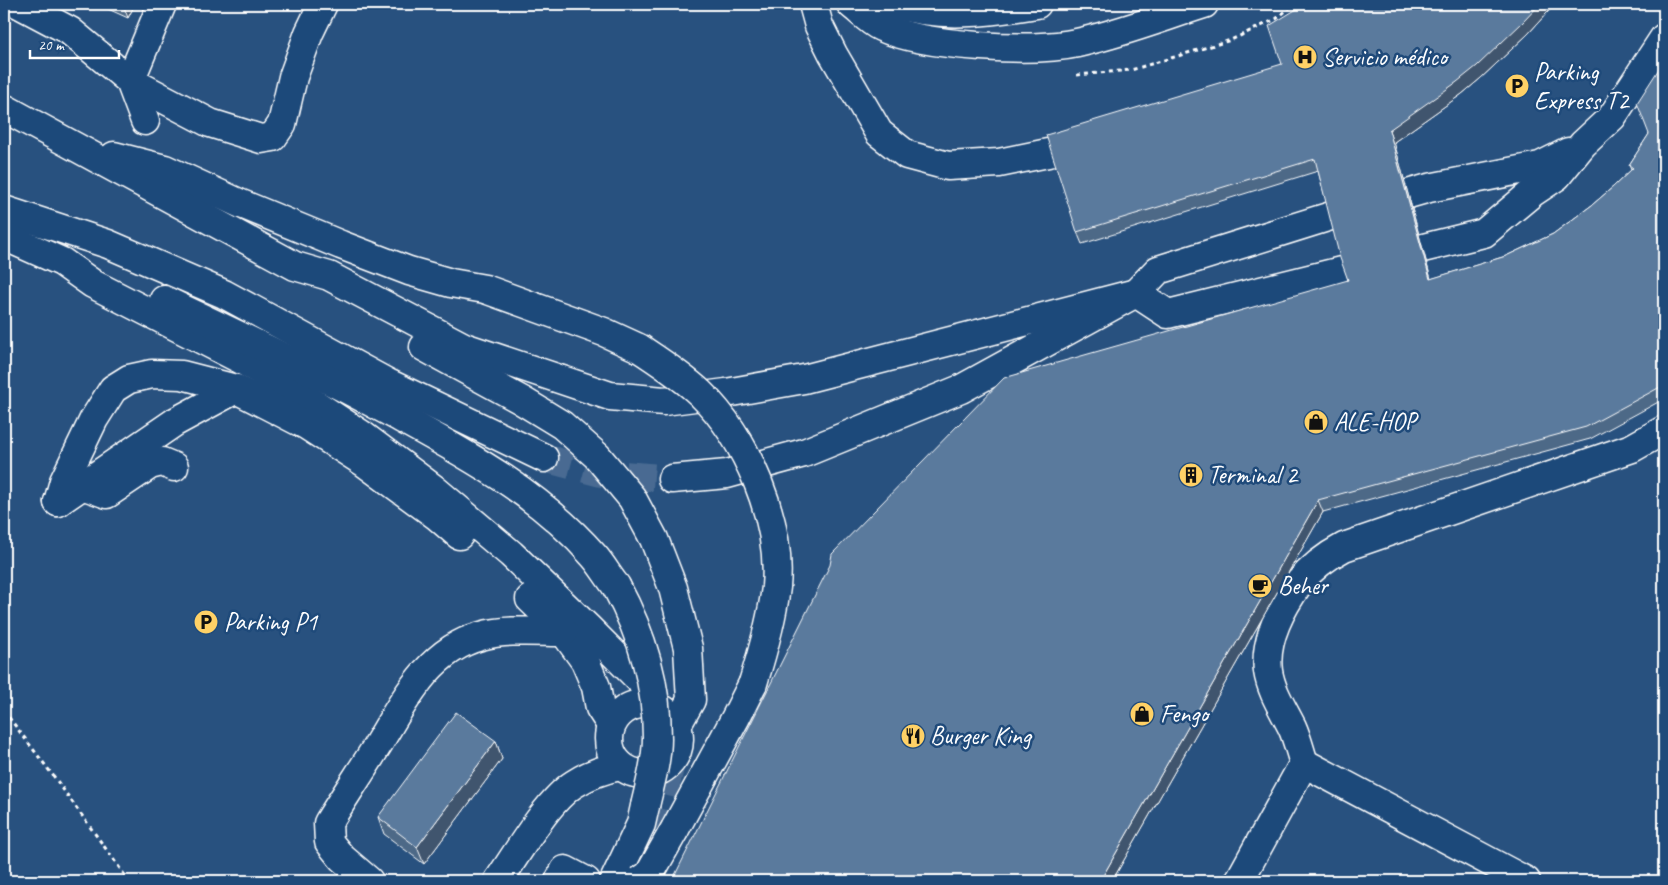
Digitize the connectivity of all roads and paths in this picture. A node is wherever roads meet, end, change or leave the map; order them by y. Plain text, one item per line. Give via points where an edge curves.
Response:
1 (19, 4) edge
2 (162, 4) edge
3 (323, 4) edge
4 (813, 4) edge
5 (851, 4) edge
6 (893, 4) edge
7 (1037, 4) edge
8 (1204, 4) edge
9 (1664, 38) edge
10 (130, 81) junction
11 (4, 108) edge
12 (145, 121) dead end
13 (1583, 144) junction
14 (78, 147) junction
15 (1048, 153) edge
16 (1408, 194) edge
17 (4, 210) edge
18 (1331, 216) edge
19 (4, 236) edge
20 (1423, 248) edge
21 (62, 262) junction
22 (295, 266) junction
23 (1345, 270) edge
24 (1136, 293) junction
25 (236, 389) junction
26 (1664, 430) edge
27 (544, 458) tunnel mouth
28 (174, 466) dead end
29 (672, 479) tunnel mouth
30 (82, 485) junction
31 (564, 632) junction
32 (652, 704) junction
33 (4, 711) edge
34 (611, 725) junction
35 (677, 725) junction
36 (1304, 763) junction
37 (620, 766) junction
38 (505, 872) edge
39 (129, 881) edge
40 (369, 881) edge
41 (559, 881) edge
42 (586, 881) edge
43 (614, 881) edge
44 (640, 881) edge
45 (1238, 881) edge
46 (1526, 881) edge

1 - 10 street via 70,31
2 - 10 street
3 - 10 street via 293,77 282,124 273,137 261,139 210,123
4 - 15 street via 819,26 833,54 879,133 907,155 948,166 998,163
5 - 8 street via 879,27 904,36 972,45 1036,47 1076,43
6 - 7 street via 951,13
9 - 13 street via 1612,117
10 - 12 street
11 - 14 street
13 - 16 street via 1540,166
13 - 20 street via 1557,176 1484,233
14 - 22 street
14 - 44 street, bridge via 165,169 248,207 409,271 485,289 604,332 639,348 674,371 701,394 726,424 759,482 770,519 776,585 771,617 753,683 649,875
17 - 27 street via 108,244 224,294 388,383
18 - 24 street via 1158,270
19 - 21 street
21 - 32 street via 93,284 240,359 362,435 434,489 511,554 641,681
21 - 43 street, bridge via 102,270 246,339 360,396 483,464 546,508 595,557 628,608 642,648 649,672 657,739 641,824
22 - 24 street via 329,276 464,347 610,396 664,401 804,379
22 - 35 street via 320,290 521,400 562,426 597,456 632,498 654,539 673,588 688,648 691,700
23 - 24 street via 1168,314
24 - 29 street via 961,389 804,453 727,474
25 - 30 street via 175,422
25 - 30 street via 182,375 152,374 129,379 113,390 98,412 64,481 58,502
25 - 31 street via 306,425 437,516
26 - 36 street via 1632,448 1344,547 1314,568 1300,582 1275,625 1268,650 1272,687 1293,730
28 - 30 street via 162,462 150,465 108,494
31 - 34 street via 585,661 596,687 600,708
31 - 40 street via 481,636 452,648 432,665 410,692 328,823 328,842
32 - 34 street via 630,706
32 - 35 street via 667,712
33 - 39 path
34 - 37 street via 608,738 611,752
35 - 37 street via 679,746 671,763 652,774 640,774
36 - 45 street
36 - 46 street
37 - 38 street via 602,769 572,784 548,809
41 - 42 street via 565,870

